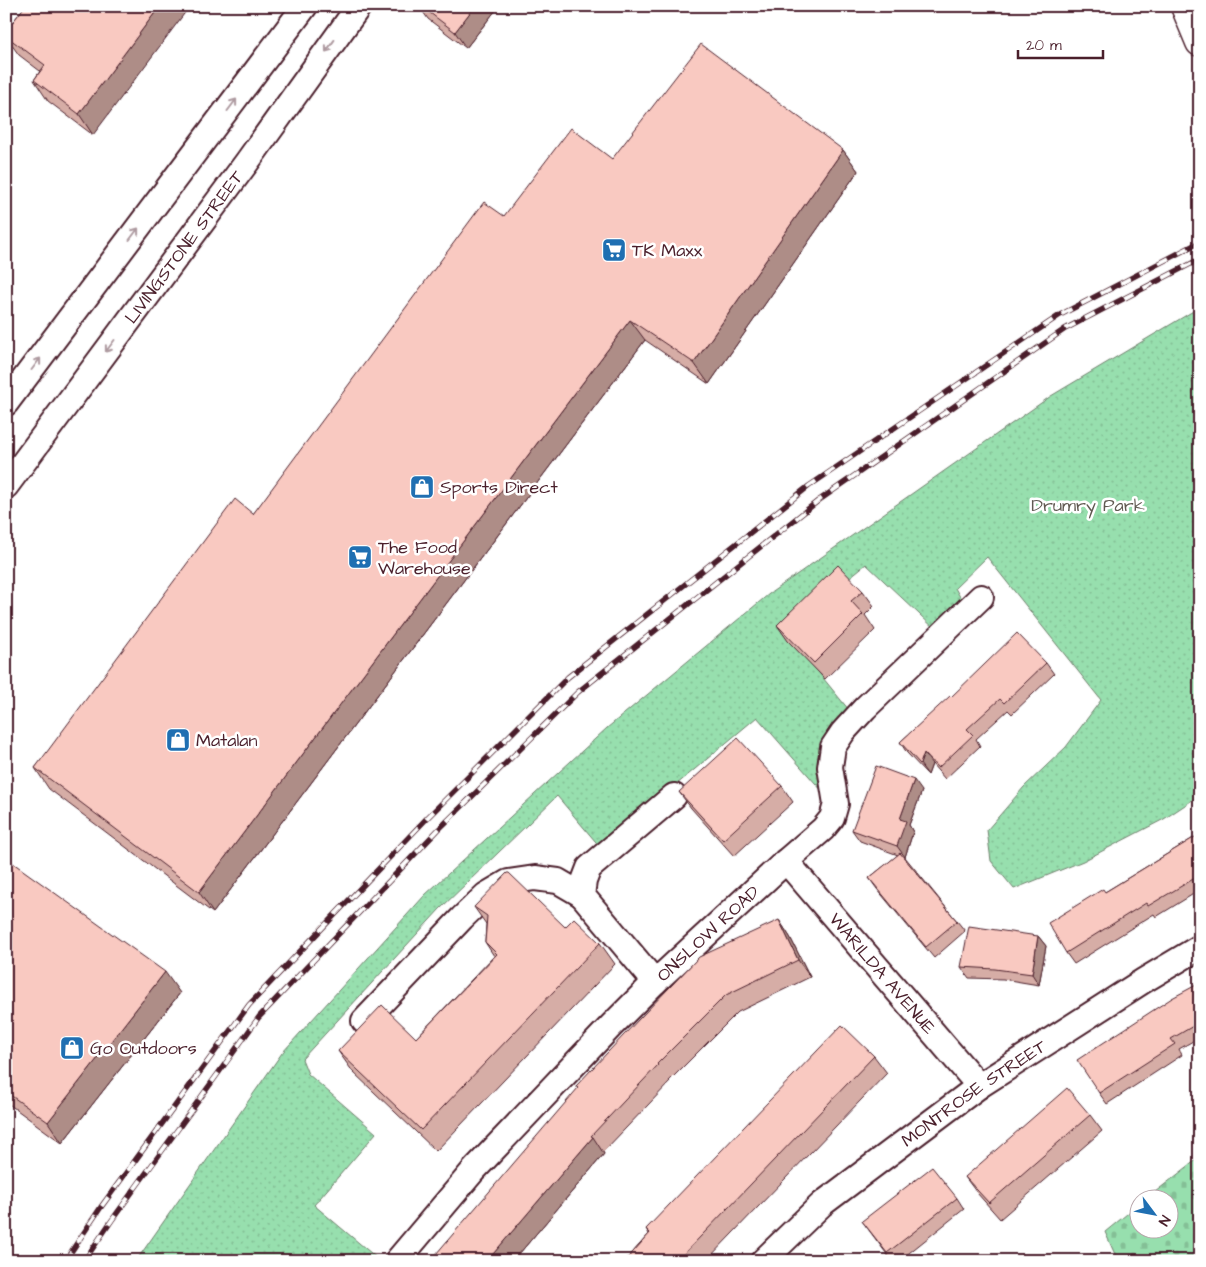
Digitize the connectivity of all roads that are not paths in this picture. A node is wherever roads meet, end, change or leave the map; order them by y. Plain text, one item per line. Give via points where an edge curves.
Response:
1 (305, 6) edge
2 (359, 6) edge
3 (1191, 8) edge
4 (1200, 42) edge
5 (6, 403) edge
6 (6, 486) edge
7 (981, 597) dead end
8 (674, 796) dead end
9 (786, 861) junction
10 (582, 895) junction
11 (1200, 947) edge
12 (655, 982) junction
13 (364, 1021) edge
14 (979, 1086) junction
15 (397, 1261) edge
16 (763, 1261) edge

5 -> 1 street
2 -> 6 street, LIVINGSTONE STREET
3 - 4 street
7 - 9 street, ONSLOW ROAD via 843,732 833,747 830,767 836,804 832,818
8 - 10 street via 589,868
9 - 12 street, ONSLOW ROAD
9 - 14 street, WARILDA AVENUE
10 - 12 street
10 - 13 street via 558,881 535,878 508,882 486,895 462,918
11 - 14 street, MONTROSE STREET
12 - 15 street, ONSLOW ROAD via 473,1171
14 - 16 street, MONTROSE STREET via 822,1204

